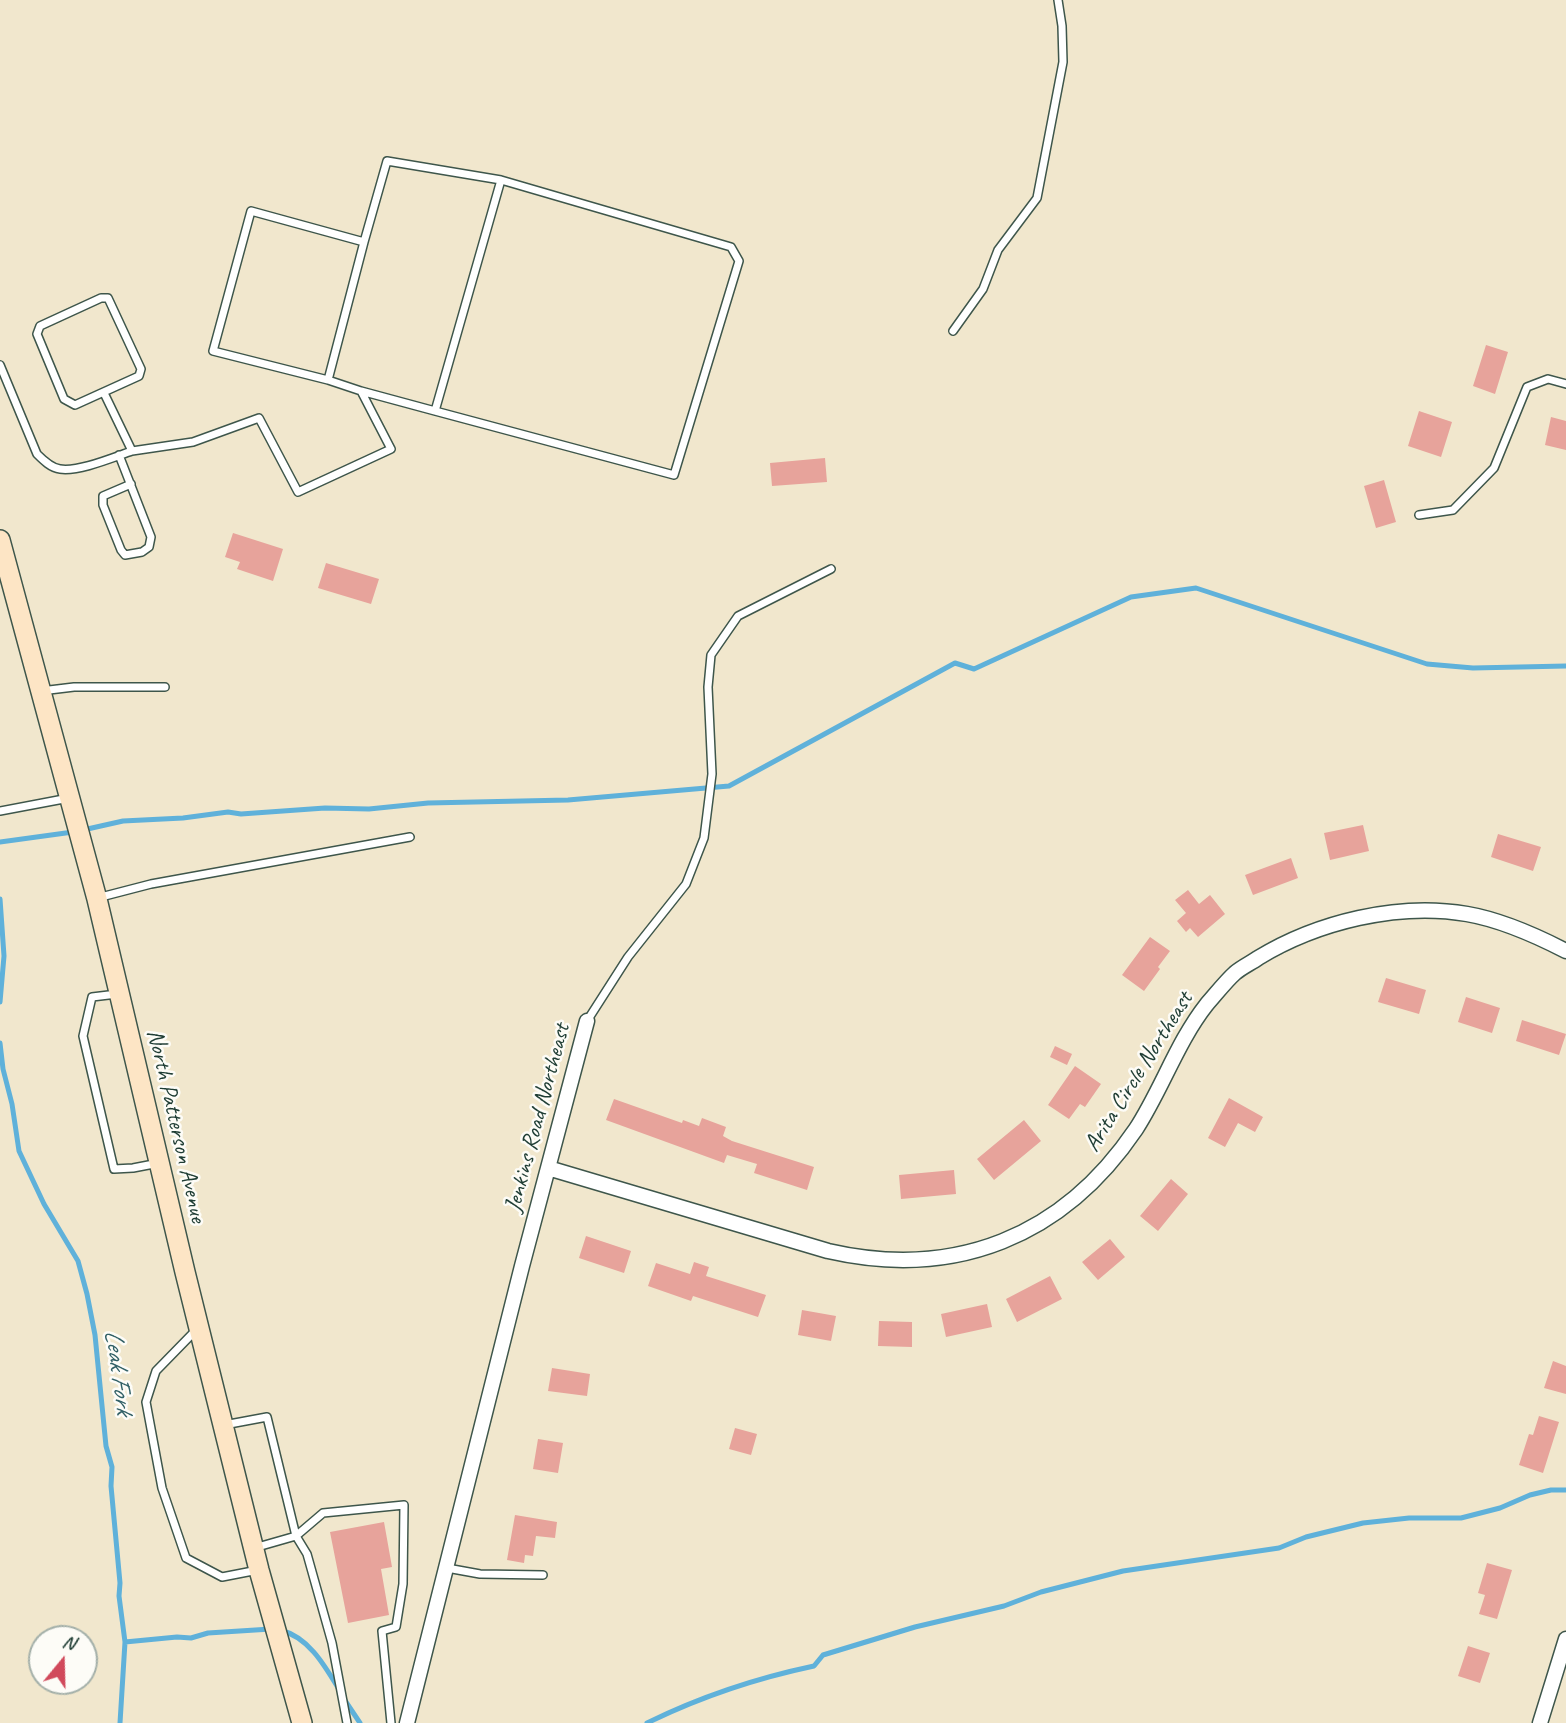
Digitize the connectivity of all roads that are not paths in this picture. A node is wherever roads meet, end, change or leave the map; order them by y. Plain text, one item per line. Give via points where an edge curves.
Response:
1 (1058, 0) edge
2 (502, 180) junction
3 (364, 242) junction
4 (953, 331) dead end
5 (0, 365) edge
6 (328, 380) junction
7 (1566, 384) edge
8 (361, 391) junction
9 (104, 393) junction
10 (435, 411) junction
11 (132, 451) junction
12 (119, 455) junction
13 (131, 484) junction
14 (1419, 515) dead end
15 (0, 540) edge
16 (831, 569) dead end
17 (165, 687) dead end
18 (40, 691) junction
19 (70, 798) junction
20 (0, 811) edge
21 (410, 837) dead end
22 (97, 899) junction
23 (1566, 951) edge
24 (121, 994) junction
25 (587, 1021) joint
26 (160, 1163) junction
27 (548, 1168) junction
28 (199, 1328) junction
29 (223, 1425) junction
30 (296, 1536) junction
31 (254, 1549) junction
32 (446, 1568) junction
33 (259, 1570) junction
34 (544, 1575) dead end
35 (1566, 1639) edge
36 (302, 1723) edge
37 (348, 1723) edge
38 (391, 1723) edge
39 (407, 1723) edge
40 (1540, 1723) edge

1 - 4 lane via 1063,62 1037,198 998,250 983,289
2 - 3 lane via 387,161
2 - 10 lane
2 - 10 lane via 731,247 739,261 674,475
3 - 6 lane
3 - 6 lane via 251,211 213,351
5 - 12 lane via 44,462 59,469 73,468
6 - 8 lane
7 - 14 lane via 1548,379 1527,387 1494,468 1453,510
8 - 10 lane
8 - 11 lane via 391,449 298,492 259,418 193,442
9 - 9 lane via 75,405 64,399 37,334 40,326 108,298 141,369 139,376
9 - 11 lane
11 - 12 lane
12 - 13 lane
13 - 13 lane via 151,537 142,552 125,555 103,496
15 - 18 main road, North Patterson Avenue
16 - 25 lane, Jenkins Road Northeast via 738,615 711,655 712,774 705,838 686,884 628,957
17 - 18 lane
18 - 19 main road, North Patterson Avenue
19 - 20 lane
19 - 22 main road, North Patterson Avenue
21 - 22 lane via 151,884
22 - 24 main road, North Patterson Avenue
23 - 27 street, Arita Circle Northeast via 1504,924 1438,911 1372,916 1275,948 1236,972 1206,1006 1137,1127 1069,1205 1024,1232 931,1260 857,1258
24 - 26 main road, North Patterson Avenue
24 - 26 lane via 92,997 83,1036 114,1169
25 - 27 street, Jenkins Road Northeast
26 - 28 main road, North Patterson Avenue
27 - 32 street, Jenkins Road Northeast
28 - 29 main road, North Patterson Avenue
28 - 33 lane via 156,1371 146,1402 162,1488 186,1558 222,1577
29 - 30 lane via 267,1418
29 - 31 main road, North Patterson Avenue
30 - 31 lane
30 - 37 lane via 307,1554 332,1643
30 - 38 lane via 323,1513 404,1505 403,1584 396,1627 382,1631
31 - 33 main road, North Patterson Avenue
32 - 34 lane via 480,1574
32 - 39 street, Jenkins Road Northeast
33 - 36 main road, North Patterson Avenue
35 - 40 street

